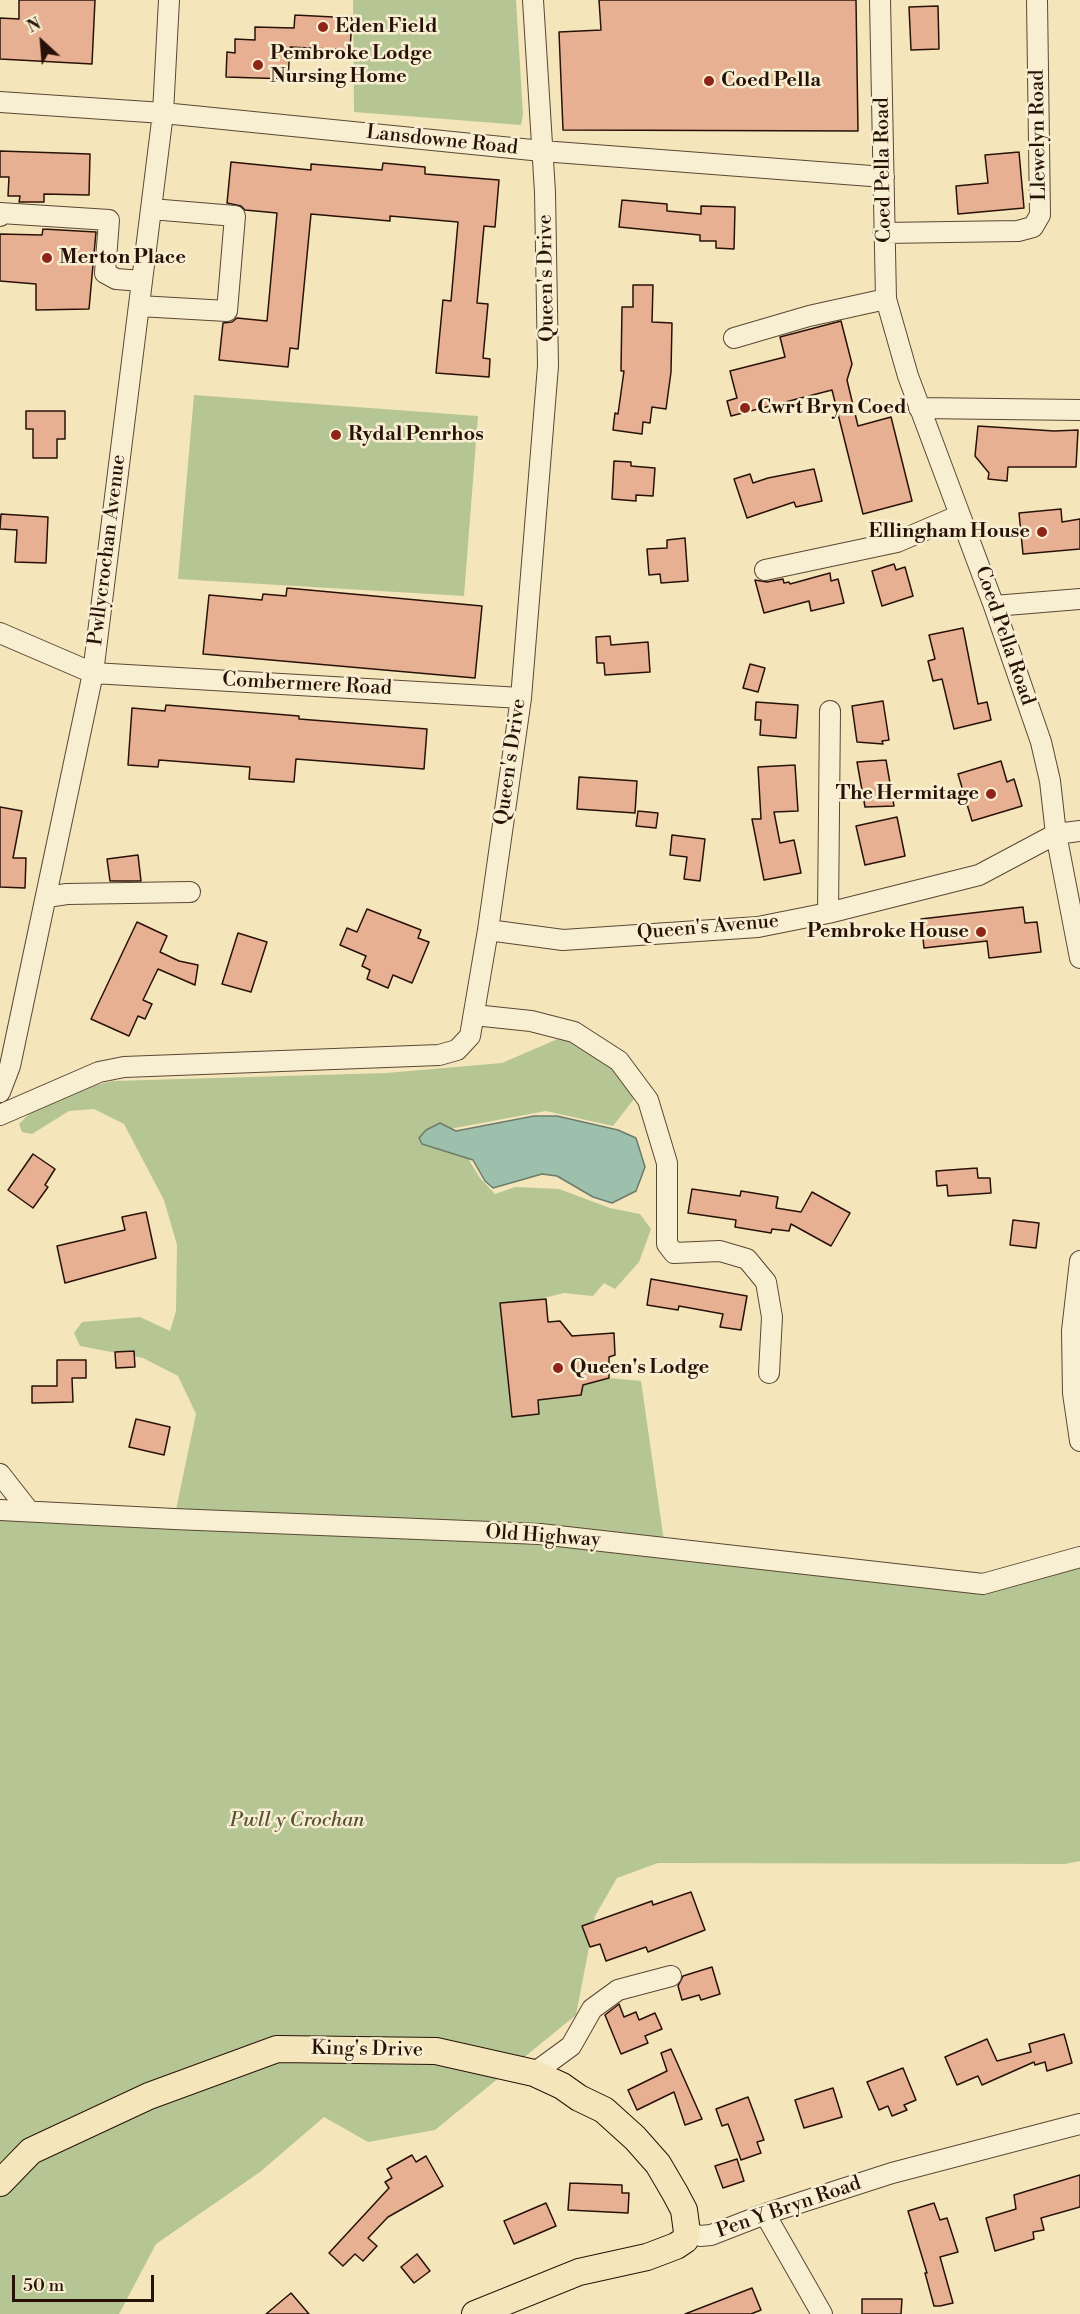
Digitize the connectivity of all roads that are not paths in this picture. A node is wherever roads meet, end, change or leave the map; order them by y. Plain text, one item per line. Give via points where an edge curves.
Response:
1 (169, 0) edge
2 (533, 0) edge
3 (880, 0) edge
4 (1038, 0) edge
5 (0, 102) edge
6 (163, 112) junction
7 (542, 151) junction
8 (884, 177) junction
9 (151, 209) junction
10 (0, 216) edge
11 (884, 233) junction
12 (142, 281) junction
13 (886, 299) junction
14 (139, 306) junction
15 (734, 338) dead end
16 (919, 408) junction
17 (1080, 410) edge
18 (960, 515) junction
19 (765, 570) dead end
20 (1080, 599) edge
21 (994, 606) junction
22 (0, 633) edge
23 (93, 673) junction
24 (521, 698) junction
25 (830, 711) dead end
26 (1080, 831) edge
27 (1056, 834) junction
28 (190, 892) dead end
29 (47, 897) junction
30 (828, 913) junction
31 (488, 930) junction
32 (1080, 958) edge
33 (474, 1015) junction
34 (0, 1092) edge
35 (0, 1115) edge
36 (1080, 1261) edge
37 (1076, 1331) edge
38 (769, 1373) dead end
39 (1080, 1442) edge
40 (0, 1474) edge
41 (0, 1510) edge
42 (28, 1512) junction
43 (1080, 1557) edge
44 (671, 1976) dead end
45 (534, 2073) junction
46 (1080, 2124) edge
47 (0, 2183) edge
48 (765, 2214) junction
49 (687, 2232) junction
50 (475, 2314) edge
51 (822, 2314) edge

1 - 6 street, Pwllycrochan Avenue
2 - 7 street, Queen's Drive
3 - 8 street, Coed Pella Road
4 - 11 street, Llewelyn Road via 1040,215 1033,227 1018,231
5 - 6 street, Lansdowne Road
6 - 7 street, Lansdowne Road
6 - 9 street, Pwllycrochan Avenue
7 - 8 street, Lansdowne Road
7 - 24 street, Queen's Drive via 548,366
8 - 11 street, Coed Pella Road
9 - 12 street, Pwllycrochan Avenue
9 - 14 street via 235,216 227,312
10 - 12 street via 109,220 105,273 116,279
11 - 13 street, Coed Pella Road
12 - 14 street, Pwllycrochan Avenue
13 - 15 street
13 - 16 street, Coed Pella Road
14 - 23 street, Pwllycrochan Avenue
16 - 17 street
16 - 18 street, Coed Pella Road
18 - 19 street via 897,542
18 - 21 street, Coed Pella Road
20 - 21 street
21 - 27 street, Coed Pella Road via 1041,742
22 - 23 street, Combermere Road
23 - 24 street, Combermere Road
23 - 29 street, Pwllycrochan Avenue
24 - 31 street, Queen's Drive
25 - 30 street
26 - 27 street
27 - 30 street, Queen's Avenue via 979,875
27 - 32 street, Coed Pella Road
28 - 29 street
29 - 34 street, Pwllycrochan Avenue via 10,1066
30 - 31 street, Queen's Avenue via 758,927 563,940
31 - 33 street, Queen's Drive
33 - 35 street, Queen's Drive via 470,1036 457,1050 439,1054 124,1067 99,1072
33 - 38 street via 531,1021 574,1032 619,1061 648,1100 668,1163 667,1244 674,1253 720,1251 747,1260 766,1282 772,1317
36 - 37 street
37 - 39 street via 1073,1393
40 - 42 street
41 - 42 street, Old Highway
42 - 43 street, Old Highway via 540,1534 982,1584
44 - 45 street via 618,1990 592,2010 571,2046
45 - 47 main road, King's Drive via 436,2051 277,2049 149,2096 31,2151
45 - 49 main road, King's Drive via 604,2110 635,2138 658,2163 675,2193 684,2210
46 - 48 street, Pen Y Bryn Road via 892,2173
48 - 49 street, Pen Y Bryn Road via 711,2235
48 - 51 street
49 - 50 main road, Pen Y Bryn Road via 685,2240 676,2246 647,2257 579,2272

